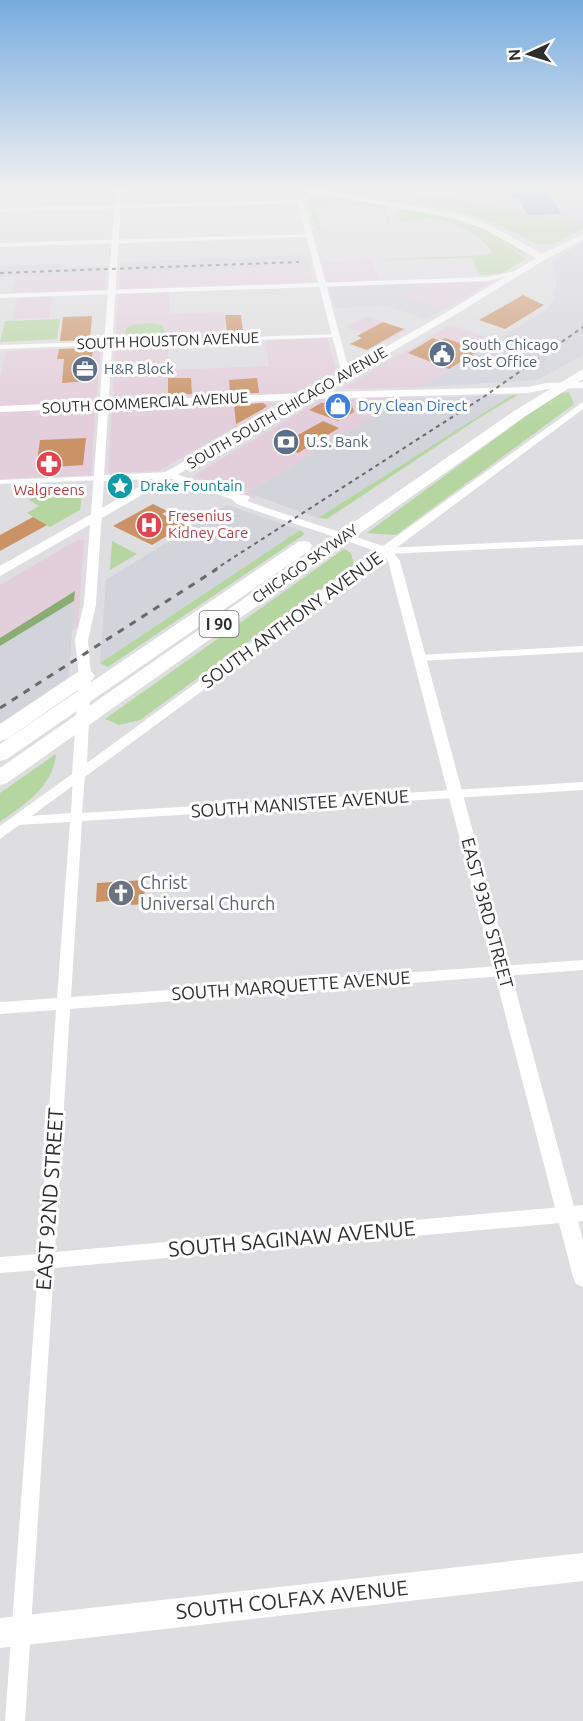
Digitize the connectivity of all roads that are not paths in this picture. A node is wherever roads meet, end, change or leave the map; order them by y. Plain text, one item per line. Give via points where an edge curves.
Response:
1 (113, 266) edge
2 (317, 266) edge
3 (530, 266) edge
4 (521, 272) junction
5 (487, 279) junction
6 (322, 284) junction
7 (500, 284) junction
8 (111, 292) junction
9 (0, 296) edge
10 (336, 334) junction
11 (108, 343) junction
12 (0, 347) edge
13 (583, 361) edge
14 (583, 372) edge
15 (346, 374) junction
16 (583, 385) edge
17 (310, 396) junction
18 (103, 405) junction
19 (583, 405) edge
20 (0, 410) edge
21 (513, 412) junction
22 (170, 475) junction
23 (100, 478) junction
24 (0, 482) edge
25 (96, 518) junction
26 (325, 530) junction
27 (583, 542) edge
28 (386, 551) junction
29 (0, 572) edge
30 (583, 649) edge
31 (420, 658) junction
32 (85, 676) junction
33 (0, 734) edge
34 (0, 754) edge
35 (79, 776) junction
36 (0, 778) edge
37 (583, 786) edge
38 (456, 794) junction
39 (76, 818) junction
40 (17, 821) junction
41 (0, 834) edge
42 (583, 965) edge
43 (502, 971) junction
44 (63, 1003) junction
45 (0, 1008) edge
46 (583, 1213) edge
47 (567, 1215) junction
48 (46, 1261) junction
49 (0, 1265) edge
50 (583, 1278) edge
51 (583, 1567) edge
52 (11, 1632) edge
53 (15, 1721) edge

1 - 8 street, EAST 92ND STREET
2 - 6 street
3 - 4 main road, SOUTH SOUTH CHICAGO AVENUE
4 - 5 street
4 - 7 main road, SOUTH SOUTH CHICAGO AVENUE
5 - 6 street
5 - 7 street
6 - 8 street
6 - 10 street
7 - 15 main road, SOUTH SOUTH CHICAGO AVENUE
8 - 9 street
8 - 11 street, EAST 92ND STREET
10 - 11 street, SOUTH HOUSTON AVENUE
10 - 15 street
11 - 12 street, SOUTH HOUSTON AVENUE
11 - 18 street, EAST 92ND STREET
13 - 21 highway, CHICAGO SKYWAY / I 90
14 - 21 highway, CHICAGO SKYWAY / I 90
15 - 17 main road, SOUTH SOUTH CHICAGO AVENUE
16 - 17 main road, SOUTH COMMERCIAL AVENUE
17 - 18 main road, SOUTH COMMERCIAL AVENUE
17 - 22 main road, SOUTH SOUTH CHICAGO AVENUE
18 - 20 main road, SOUTH COMMERCIAL AVENUE
18 - 23 street, EAST 92ND STREET
19 - 28 street, SOUTH ANTHONY AVENUE
21 - 26 highway, CHICAGO SKYWAY / I 90
21 - 36 highway, CHICAGO SKYWAY / I 90 via 333,545
22 - 23 street
22 - 25 main road, SOUTH SOUTH CHICAGO AVENUE
22 - 26 street
23 - 24 street
23 - 25 street, EAST 92ND STREET
25 - 29 main road, SOUTH SOUTH CHICAGO AVENUE
25 - 32 street, EAST 92ND STREET via 90,604 94,616 92,665
26 - 28 street
26 - 34 highway, CHICAGO SKYWAY / I 90
27 - 28 street
28 - 31 street, EAST 93RD STREET via 396,565
28 - 35 street, SOUTH ANTHONY AVENUE
30 - 31 street
31 - 38 street, EAST 93RD STREET
32 - 33 highway
32 - 35 street, EAST 92ND STREET
35 - 39 street, EAST 92ND STREET
35 - 40 street, SOUTH ANTHONY AVENUE
37 - 38 street, SOUTH MANISTEE AVENUE
38 - 39 street, SOUTH MANISTEE AVENUE
38 - 43 street, EAST 93RD STREET
39 - 40 street, SOUTH MANISTEE AVENUE
39 - 44 street, EAST 92ND STREET
40 - 41 street, SOUTH ANTHONY AVENUE
42 - 43 street, SOUTH MARQUETTE AVENUE
43 - 44 street, SOUTH MARQUETTE AVENUE
43 - 47 street, EAST 93RD STREET
44 - 45 street, SOUTH MARQUETTE AVENUE
44 - 48 street, EAST 92ND STREET
46 - 47 street, SOUTH SAGINAW AVENUE
47 - 48 street, SOUTH SAGINAW AVENUE
47 - 50 street, EAST 93RD STREET
48 - 49 street, SOUTH SAGINAW AVENUE
48 - 52 street, EAST 92ND STREET
51 - 52 main road, SOUTH COLFAX AVENUE
52 - 53 street, EAST 92ND STREET

